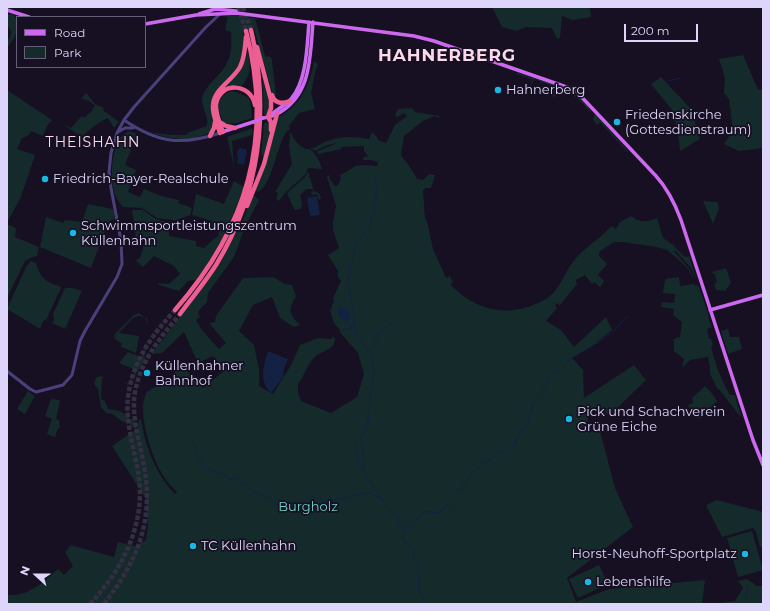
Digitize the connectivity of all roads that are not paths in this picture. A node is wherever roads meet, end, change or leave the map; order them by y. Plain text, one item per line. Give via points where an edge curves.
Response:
1 (7, 10) edge
2 (214, 11) edge
3 (246, 13) junction
4 (203, 14) junction
5 (26, 16) edge
6 (300, 20) junction
7 (311, 22) junction
8 (209, 23) junction
9 (320, 23) junction
10 (146, 24) edge
11 (249, 31) junction
12 (310, 32) junction
13 (309, 45) junction
14 (269, 90) junction
15 (290, 101) junction
16 (277, 114) junction
17 (257, 116) junction
18 (265, 118) junction
19 (124, 120) junction
20 (218, 121) junction
21 (137, 128) junction
22 (235, 128) junction
23 (221, 132) junction
24 (117, 133) junction
25 (272, 135) junction
26 (210, 136) junction
27 (250, 189) junction
28 (763, 295) edge
29 (710, 310) junction
30 (7, 371) edge
31 (763, 465) edge

1 - 5 main road
2 - 3 main road
2 - 3 main road
2 - 4 main road
2 - 4 main road
2 - 8 street
2 - 8 street
3 - 6 main road
4 - 8 street
4 - 10 main road
6 - 7 main road
6 - 12 main road
7 - 9 main road
7 - 12 main road
8 - 19 street
9 - 12 main road
9 - 29 main road via 424,38 575,90 666,186 681,220
11 - 14 highway via 260,54
11 - 17 highway
11 - 20 highway via 242,63 214,98 213,107
11 - 27 highway via 259,68 261,111 259,144
12 - 13 main road
13 - 15 main road via 300,84
13 - 16 main road via 304,85 295,101
14 - 15 highway via 277,102
14 - 18 highway via 272,106
15 - 18 main road
16 - 18 main road
16 - 25 highway
17 - 20 highway via 255,102 250,93 242,88 232,88 224,91 217,101
17 - 27 highway
18 - 22 main road, bridge
18 - 25 highway via 271,122
19 - 21 street
19 - 24 street
20 - 22 highway
20 - 23 highway
20 - 26 highway
21 - 24 street via 125,128
21 - 26 street via 158,138 174,141
22 - 23 main road
23 - 26 street
24 - 30 street via 110,157 109,177 121,241 122,264 82,336 70,378 61,386 36,392
25 - 27 highway via 266,158
27 - 27 highway via 221,248 178,312 215,266 246,208
28 - 29 main road
29 - 31 main road

